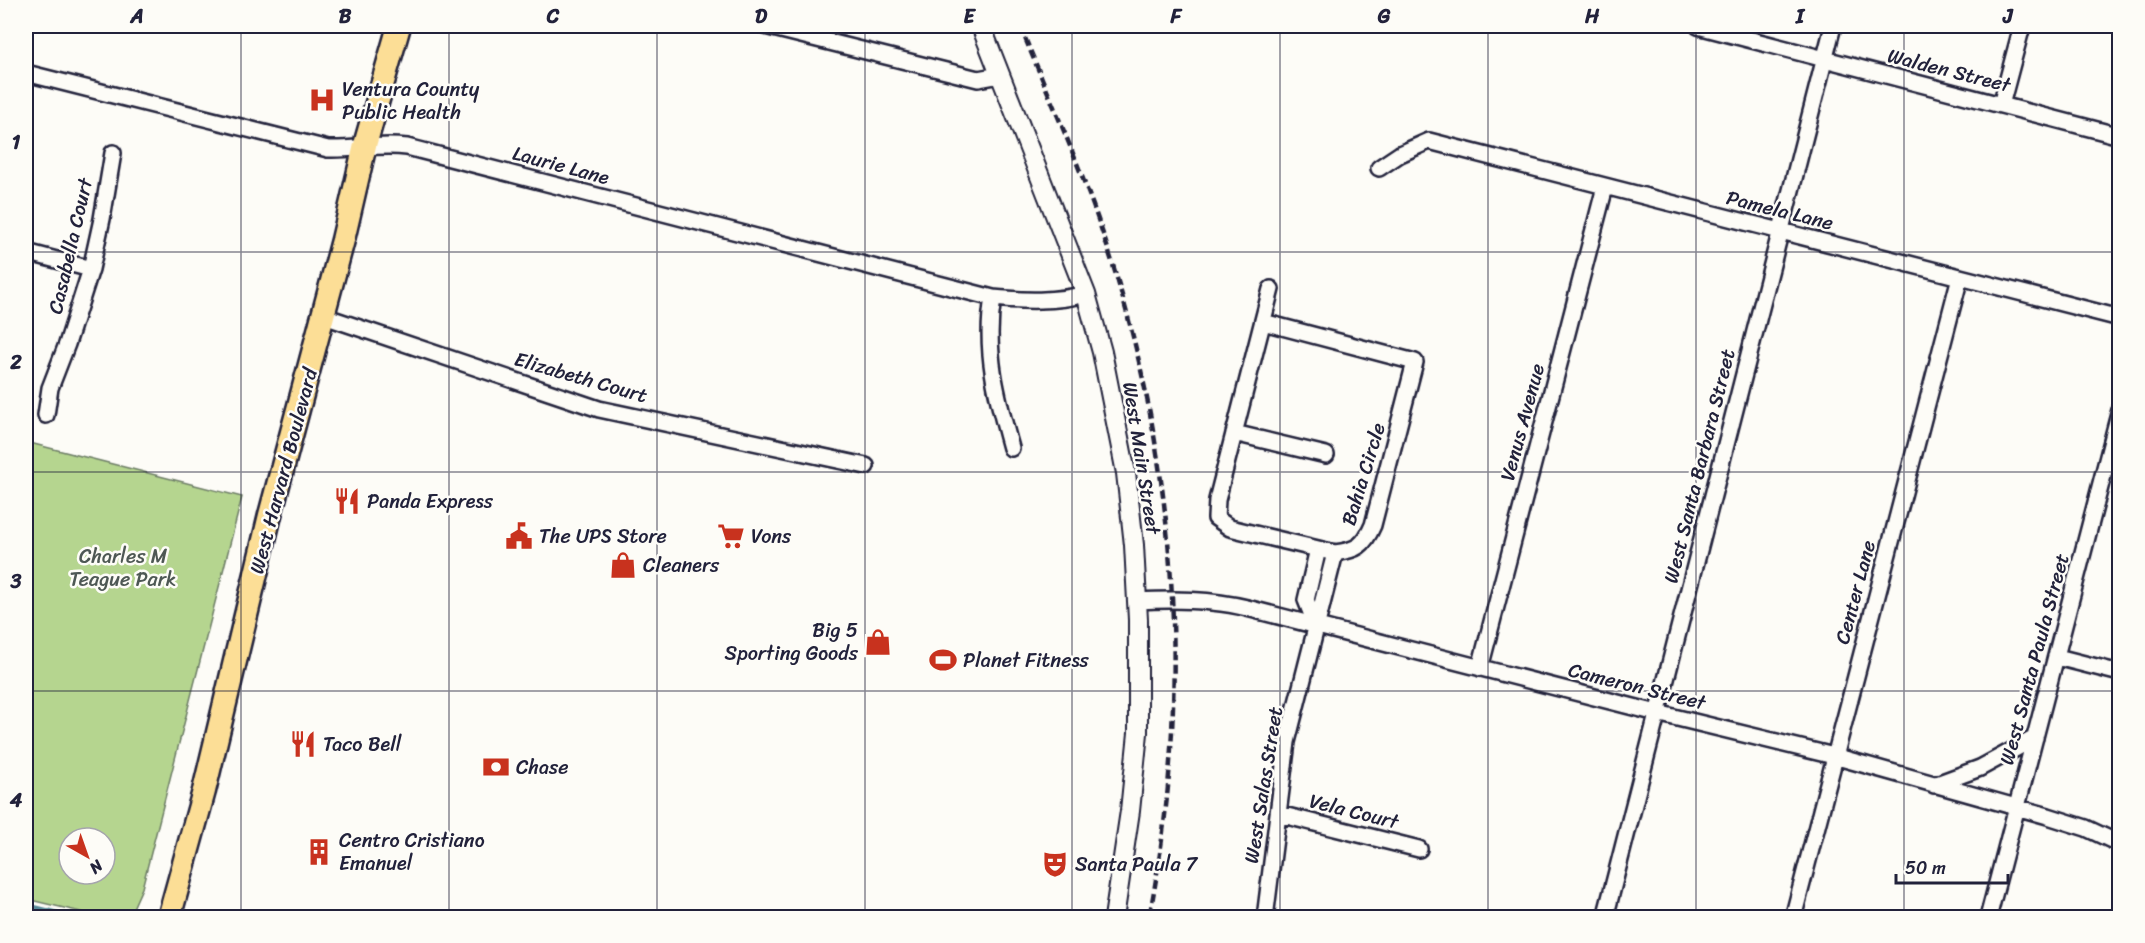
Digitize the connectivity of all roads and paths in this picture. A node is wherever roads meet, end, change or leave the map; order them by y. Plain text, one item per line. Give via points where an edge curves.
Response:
1 (399, 26) edge
2 (765, 26) edge
3 (981, 26) edge
4 (1698, 26) edge
5 (1833, 26) edge
6 (2022, 26) edge
7 (1824, 60) junction
8 (26, 73) edge
9 (1000, 75) junction
10 (2001, 105) junction
11 (2120, 136) edge
12 (365, 145) junction
13 (113, 153) dead end
14 (1379, 168) dead end
15 (1605, 186) junction
16 (1781, 232) junction
17 (26, 252) edge
18 (91, 269) junction
19 (1960, 277) junction
20 (1271, 289) dead end
21 (1086, 294) junction
22 (993, 298) junction
23 (324, 316) junction
24 (2120, 318) edge
25 (1263, 322) junction
26 (2120, 410) edge
27 (46, 415) dead end
28 (1234, 433) junction
29 (1011, 448) dead end
30 (1326, 455) dead end
31 (866, 466) dead end
32 (1318, 549) junction
33 (1335, 553) junction
34 (1137, 601) junction
35 (1316, 625) junction
36 (2057, 657) junction
37 (1480, 668) junction
38 (2120, 673) edge
39 (1657, 713) junction
40 (2035, 738) junction
41 (1834, 756) junction
42 (1934, 785) junction
43 (2016, 808) junction
44 (1279, 814) junction
45 (2120, 844) edge
46 (1419, 849) dead end
47 (169, 918) edge
48 (1114, 918) edge
49 (1265, 918) edge
50 (1605, 918) edge
51 (1793, 918) edge
52 (1989, 918) edge

1 - 12 main road, West Harvard Boulevard
2 - 9 street via 978,79
3 - 9 street, West Main Street
4 - 7 street, Walden Street
5 - 7 street, West Santa Barbara Street
6 - 10 street
7 - 10 street, Walden Street
7 - 16 street, West Santa Barbara Street
8 - 12 street, Laurie Lane via 328,149
9 - 21 street, West Main Street
10 - 11 street, Walden Street
12 - 22 street, Laurie Lane via 407,147
12 - 23 main road, West Harvard Boulevard
13 - 18 street, Casabella Court
14 - 15 street, Pamela Lane via 1429,141
15 - 16 street, Pamela Lane
15 - 37 street, Venus Avenue
16 - 19 street, Pamela Lane
16 - 39 street, West Santa Barbara Street
17 - 18 street
18 - 27 street, Casabella Court via 50,388
19 - 24 street, Pamela Lane
19 - 41 street, Center Lane
20 - 25 street
21 - 22 street, Laurie Lane via 1026,301
21 - 34 street, West Main Street via 1126,473
22 - 29 street via 989,316 990,353 995,392
23 - 31 street, Elizabeth Court via 599,409
23 - 47 main road, West Harvard Boulevard
25 - 28 street
25 - 33 street, Bahia Circle via 1415,362 1368,537 1350,551
26 - 36 street, West Santa Paula Street
28 - 30 street
28 - 32 street via 1216,518 1230,528
32 - 33 street
32 - 35 street via 1306,600
33 - 35 street, West Salas Street
34 - 35 street, Cameron Street via 1229,604
34 - 48 street, West Main Street via 1138,733
35 - 37 street, Cameron Street
35 - 44 street, West Salas Street via 1287,742
36 - 38 street
36 - 40 street, West Santa Paula Street
37 - 39 street, Cameron Street
39 - 41 street, Cameron Street
39 - 50 street, West Santa Barbara Street
40 - 42 street via 1980,768
40 - 43 street, West Santa Paula Street
41 - 42 street, Cameron Street
41 - 51 street, Center Lane
42 - 43 street, Cameron Street
43 - 45 street, Cameron Street via 2085,828
43 - 52 street, West Santa Paula Street
44 - 46 street, Vela Court
44 - 49 street, West Salas Street

